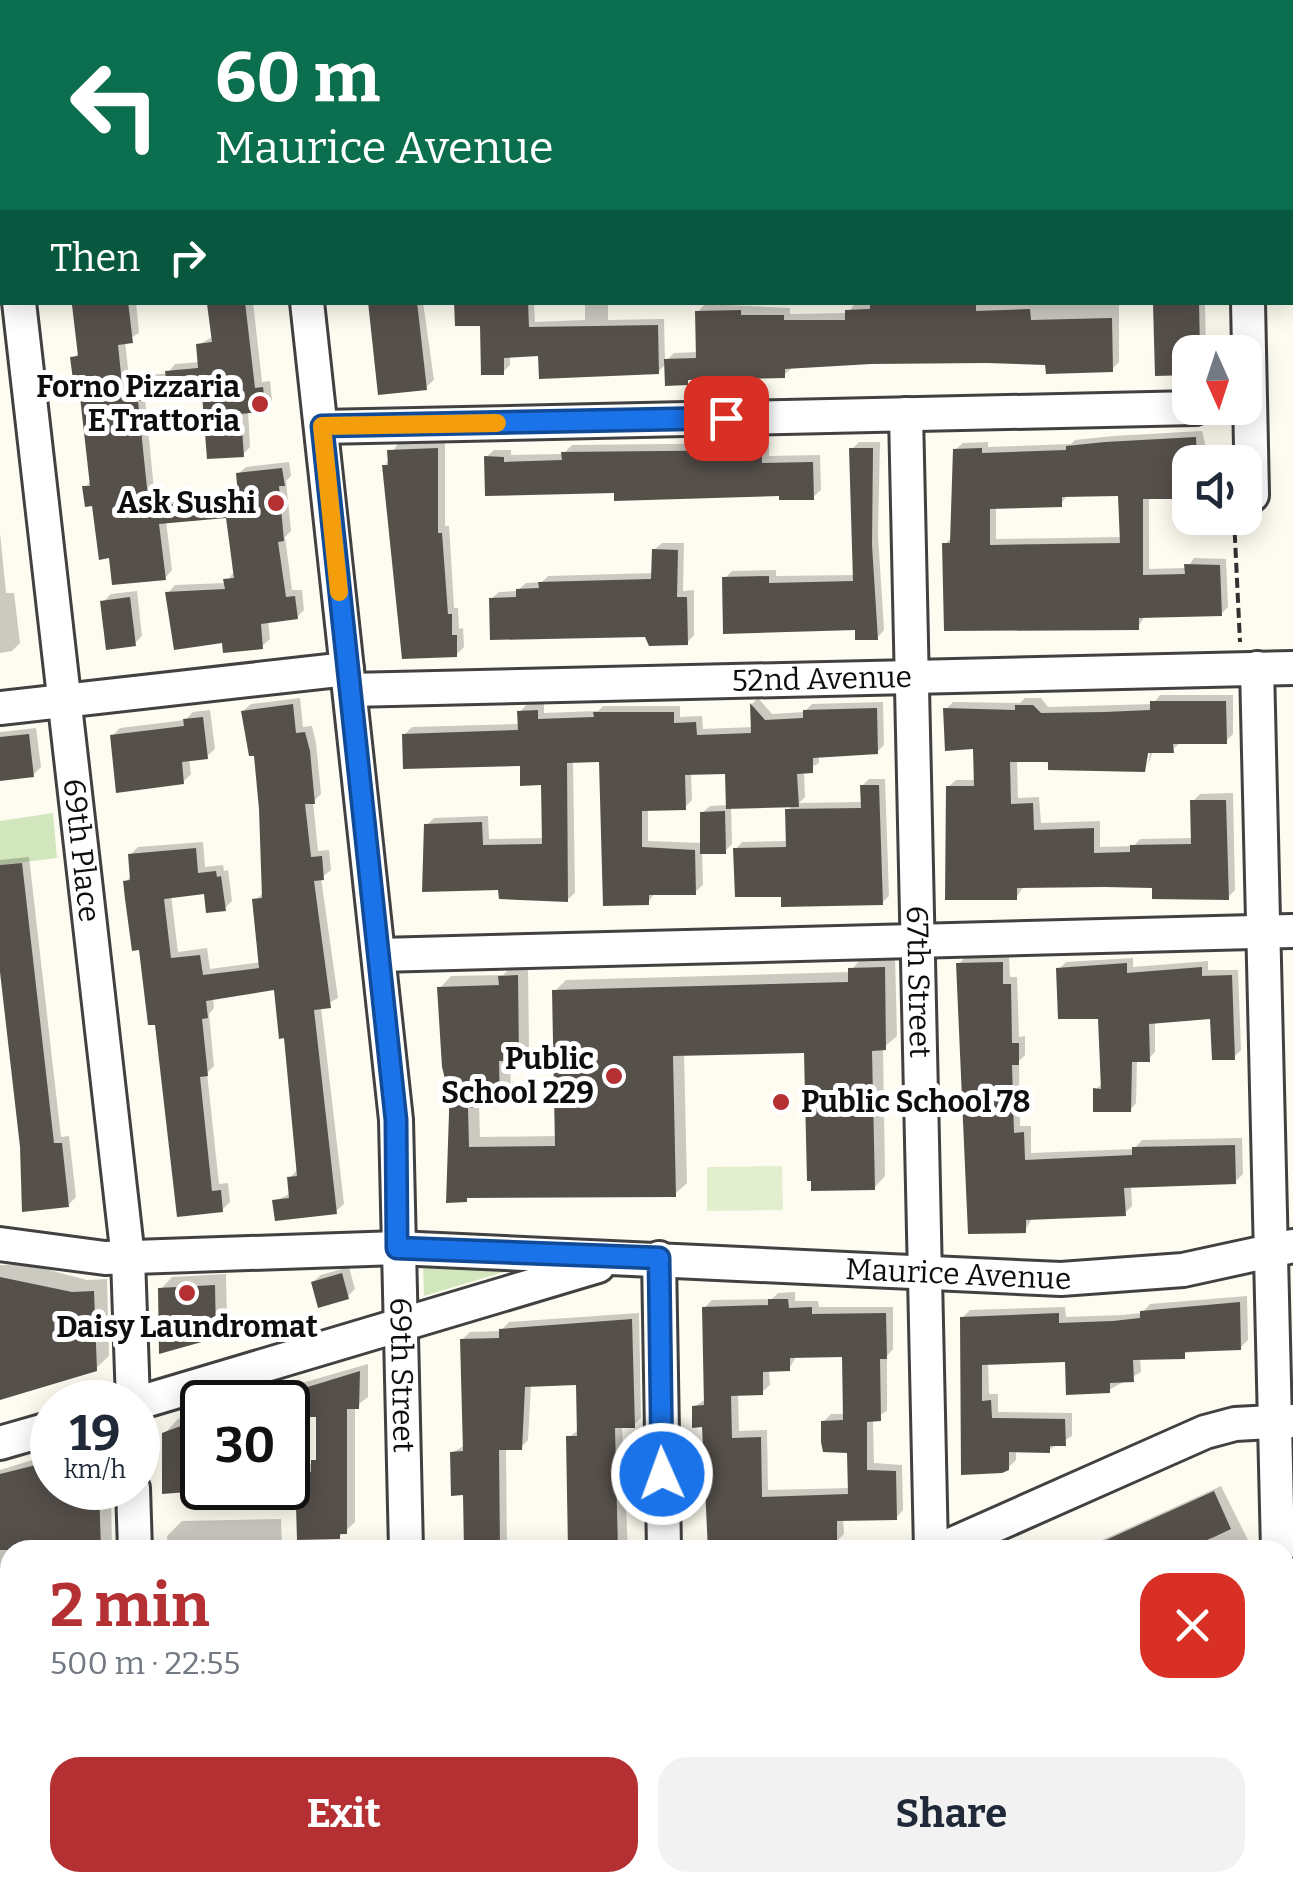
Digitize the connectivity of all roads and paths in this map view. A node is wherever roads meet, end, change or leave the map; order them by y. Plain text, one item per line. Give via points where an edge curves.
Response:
1 (19, 305) edge
2 (306, 305) edge
3 (1248, 305) edge
4 (1248, 335) edge
5 (1172, 408) edge
6 (906, 414) junction
7 (322, 426) junction
8 (1242, 535) edge
9 (1240, 640) dead end
10 (1257, 668) junction
11 (1293, 668) edge
12 (912, 676) junction
13 (349, 679) junction
14 (65, 700) junction
15 (0, 708) edge
16 (1278, 932) edge
17 (918, 942) junction
18 (378, 955) junction
19 (0, 1244) edge
20 (397, 1248) junction
21 (1282, 1249) edge
22 (128, 1258) junction
23 (659, 1258) junction
24 (621, 1259) junction
25 (925, 1274) junction
26 (399, 1328) junction
27 (134, 1380) edge
28 (160, 1396) edge
29 (1284, 1421) edge
30 (30, 1435) edge
31 (0, 1444) edge
32 (133, 1510) edge
33 (134, 1540) edge
34 (406, 1540) edge
35 (664, 1540) edge
36 (931, 1540) edge
37 (962, 1540) edge
38 (1278, 1540) edge

1 - 14 street, 69th Place
2 - 7 street, 69th Street
3 - 4 street
5 - 6 street
6 - 7 street
6 - 12 street, 67th Street
7 - 13 street, 69th Street
8 - 9 path
10 - 11 street, 52nd Avenue
10 - 12 street, 52nd Avenue
10 - 16 street
12 - 13 street, 52nd Avenue
12 - 17 street, 67th Street
13 - 14 street, 52nd Avenue
13 - 18 street, 69th Street
14 - 15 street, 52nd Avenue
14 - 22 street, 69th Place
16 - 17 street
16 - 21 street
17 - 18 street
17 - 25 street, 67th Street
18 - 20 street, 69th Street via 396,1120
19 - 22 street, Maurice Avenue
20 - 22 street, Maurice Avenue
20 - 24 street, Maurice Avenue
20 - 26 street, 69th Street
21 - 25 street, Maurice Avenue via 1120,1277
21 - 29 street
22 - 27 street, 69th Place
23 - 24 street, Maurice Avenue
23 - 25 street, Maurice Avenue
23 - 35 street
24 - 26 street, Maurice Avenue
25 - 36 street, 67th Street
26 - 28 street, Maurice Avenue
26 - 34 street, 69th Street
29 - 37 street via 1205,1432
29 - 38 street
30 - 31 street
32 - 33 street

